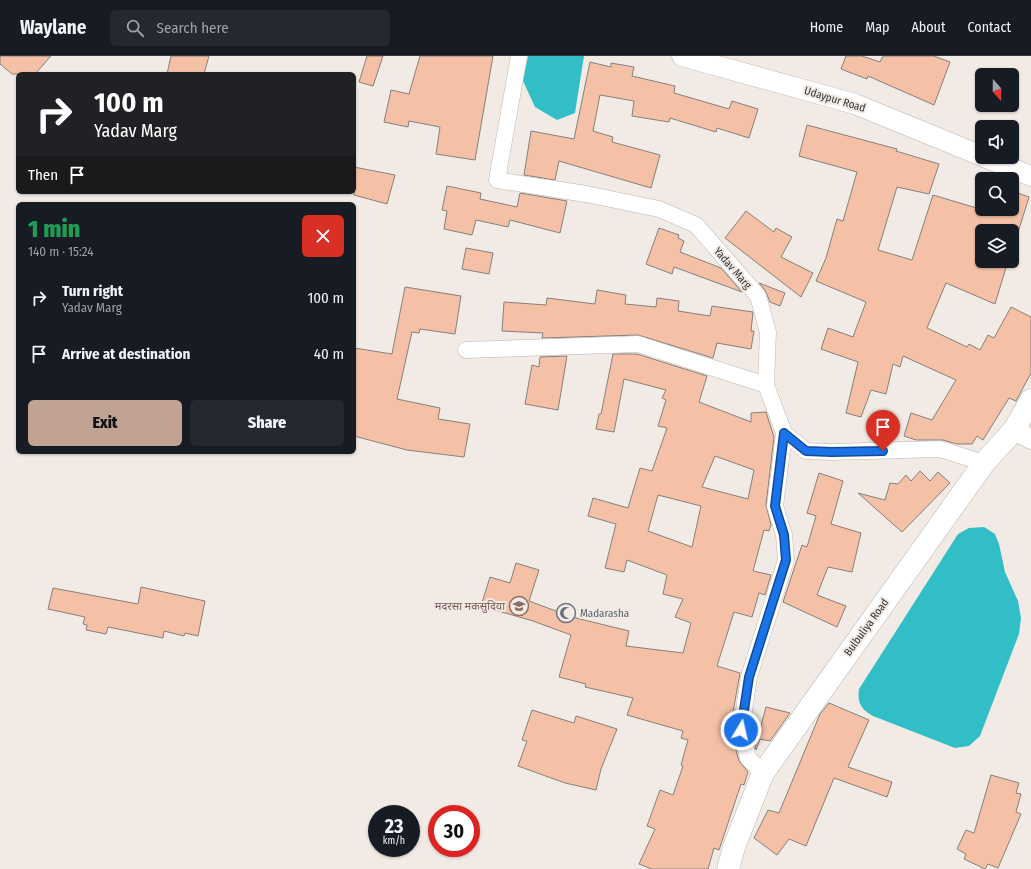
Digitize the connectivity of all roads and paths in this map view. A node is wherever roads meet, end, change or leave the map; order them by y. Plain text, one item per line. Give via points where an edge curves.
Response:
1 (518, 56) edge
2 (682, 56) edge
3 (975, 154) edge
4 (1001, 164) edge
5 (1031, 176) edge
6 (466, 350) dead end
7 (766, 385) junction
8 (1031, 400) edge
9 (784, 433) junction
10 (1022, 434) edge
11 (984, 463) junction
12 (763, 773) junction
13 (728, 869) edge

1 - 7 street, Yadav Marg via 497,180 659,209 696,225 758,296 768,332
2 - 3 street, Udaypur Road via 855,104
4 - 5 street, Udaypur Road
6 - 7 street via 638,344
7 - 9 street, Yadav Marg
8 - 10 main road, Bulbuliya Road
9 - 11 street via 806,451 940,449
9 - 12 street via 775,506 784,535 786,560 749,677 741,730 748,758
10 - 11 main road, Bulbuliya Road
11 - 12 main road, Bulbuliya Road
12 - 13 main road, Bulbuliya Road

